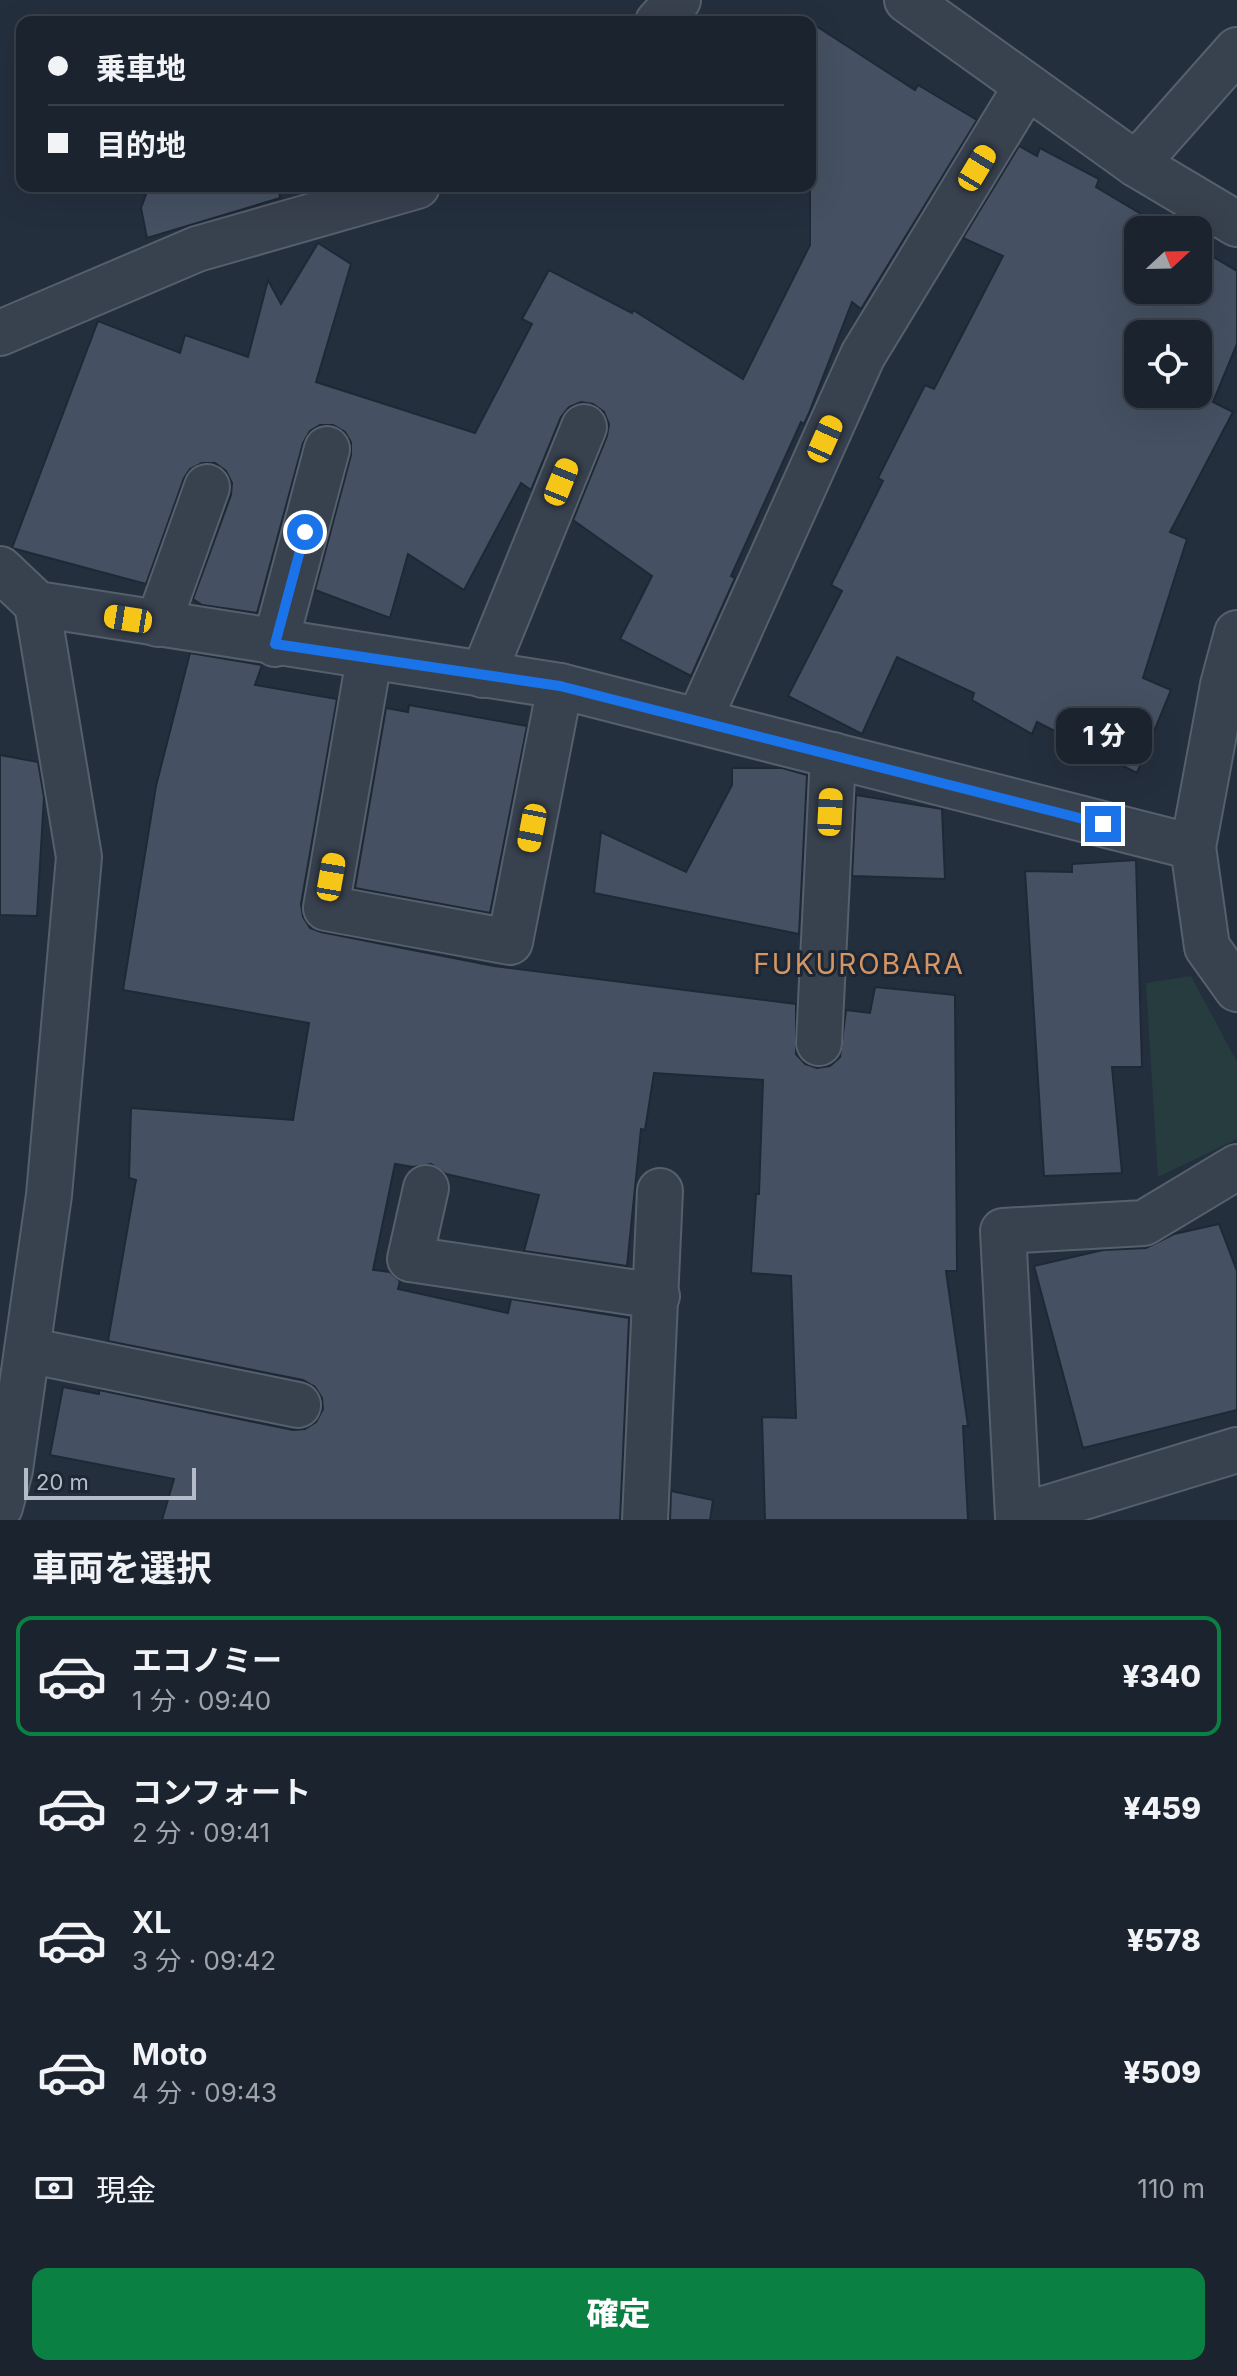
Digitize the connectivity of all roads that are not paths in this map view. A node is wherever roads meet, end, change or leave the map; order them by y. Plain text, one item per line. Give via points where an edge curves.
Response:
1 (678, 0) edge
2 (907, 0) edge
3 (663, 16) edge
4 (1237, 50) edge
5 (1026, 87) junction
6 (1136, 164) junction
7 (396, 192) edge
8 (1237, 224) edge
9 (0, 333) edge
10 (584, 427) dead end
11 (327, 449) dead end
12 (207, 487) dead end
13 (0, 569) edge
14 (37, 604) junction
15 (158, 624) junction
16 (1237, 633) edge
17 (275, 644) junction
18 (369, 659) junction
19 (483, 675) junction
20 (560, 686) junction
21 (699, 720) junction
22 (833, 755) junction
23 (1193, 847) junction
24 (1237, 989) edge
25 (819, 1043) dead end
26 (1237, 1167) edge
27 (426, 1188) dead end
28 (660, 1191) dead end
29 (657, 1296) junction
30 (27, 1350) junction
31 (298, 1405) dead end
32 (8, 1427) edge
33 (1237, 1450) edge
34 (0, 1507) edge
35 (645, 1520) edge

1 - 3 street
2 - 5 street
4 - 6 street
5 - 6 street
5 - 21 street via 863,355
6 - 8 street
7 - 9 street via 197,249
10 - 19 street
11 - 17 street
12 - 15 street
13 - 14 street
14 - 15 street
14 - 30 street via 79,857 49,1195
15 - 17 street
16 - 23 street
17 - 18 street
18 - 19 street
18 - 20 street via 326,908 510,942
19 - 20 street
20 - 21 street
21 - 22 street
22 - 23 street
22 - 25 street
23 - 24 street via 1207,947
26 - 33 street via 1144,1223 1003,1231 1018,1517
27 - 29 street via 410,1259
28 - 29 street
29 - 35 street
30 - 31 street
30 - 32 street
32 - 34 street

